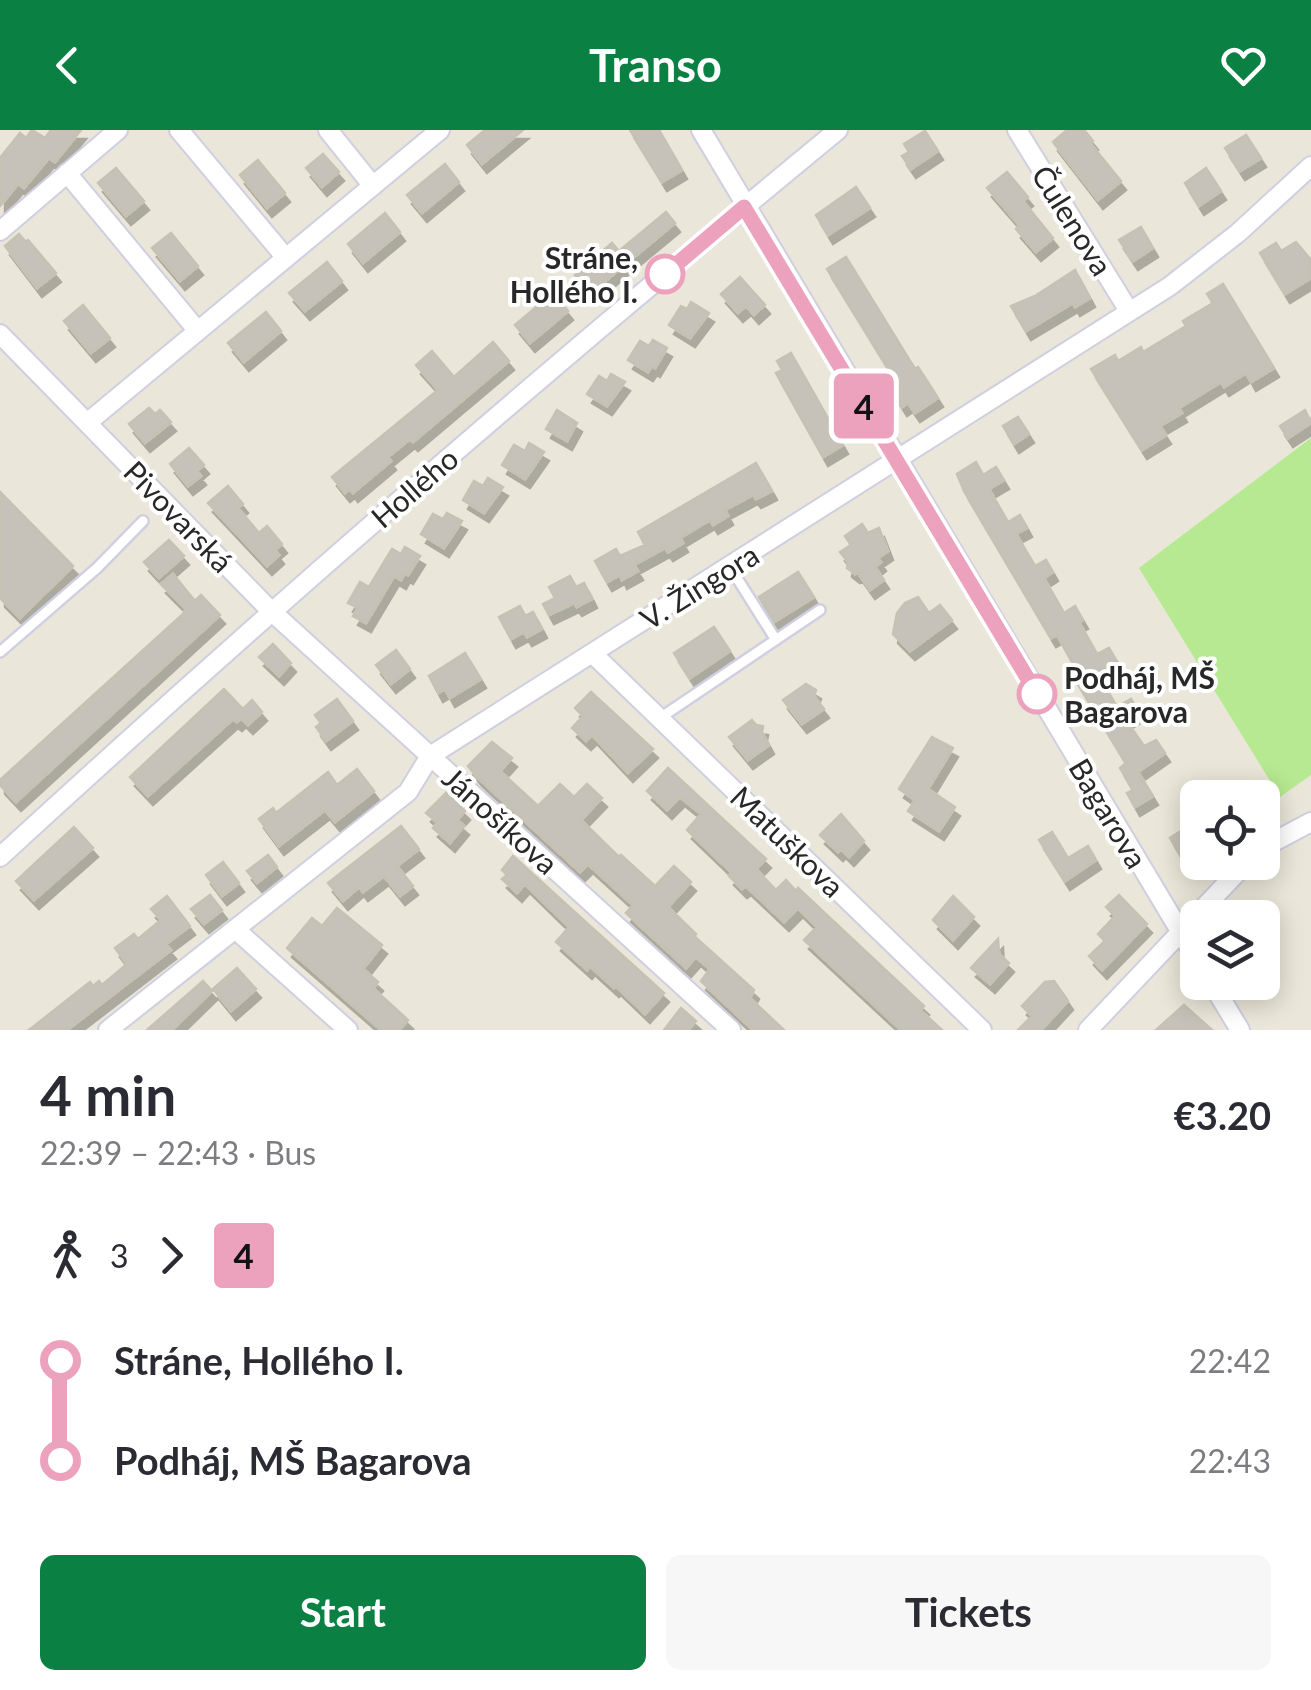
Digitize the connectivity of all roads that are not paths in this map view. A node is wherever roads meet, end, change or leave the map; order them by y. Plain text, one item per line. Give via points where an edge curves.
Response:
1 (118, 130) edge
2 (180, 130) edge
3 (328, 130) edge
4 (440, 130) edge
5 (701, 130) edge
6 (838, 130) edge
7 (1017, 130) edge
8 (1311, 166) edge
9 (67, 173) junction
10 (373, 186) junction
11 (744, 207) junction
12 (0, 230) edge
13 (286, 258) junction
14 (1129, 311) junction
15 (197, 330) junction
16 (0, 334) edge
17 (87, 423) junction
18 (897, 460) junction
19 (144, 520) dead end
20 (730, 567) junction
21 (270, 610) junction
22 (820, 610) dead end
23 (0, 634) edge
24 (776, 640) junction
25 (4, 648) edge
26 (593, 654) junction
27 (660, 718) junction
28 (430, 756) junction
29 (1311, 822) edge
30 (1280, 838) edge
31 (0, 857) edge
32 (1230, 880) edge
33 (1211, 900) edge
34 (235, 929) junction
35 (1180, 933) joint
36 (1222, 1000) edge
37 (108, 1030) edge
38 (348, 1030) edge
39 (731, 1030) edge
40 (982, 1030) edge
41 (1088, 1030) edge
42 (1240, 1030) edge

1 - 9 street
2 - 13 street
3 - 10 street
4 - 10 street
5 - 11 street, Bagarova
6 - 11 street, Hollého
7 - 14 street, Čulenova
8 - 14 street, V. Žingora via 1206,259
9 - 12 street
9 - 15 street
10 - 13 street
11 - 18 street, Bagarova
11 - 21 street, Hollého
13 - 15 street
14 - 18 street, V. Žingora
15 - 17 street
16 - 17 street, Pivovarská
17 - 21 street, Pivovarská
18 - 20 street, V. Žingora
18 - 35 street, Bagarova
19 - 25 lane
20 - 24 lane
20 - 26 street, V. Žingora
21 - 28 street, Jánošíkova
21 - 31 street, Hollého
22 - 24 lane
23 - 25 lane
24 - 27 lane
26 - 27 street, Matuškova
26 - 28 street, V. Žingora
27 - 40 street, Matuškova
28 - 34 street, V. Žingora via 408,792
28 - 39 street, Jánošíkova
29 - 30 street
32 - 33 street
34 - 37 street, V. Žingora
34 - 38 street
35 - 41 street
36 - 42 street

